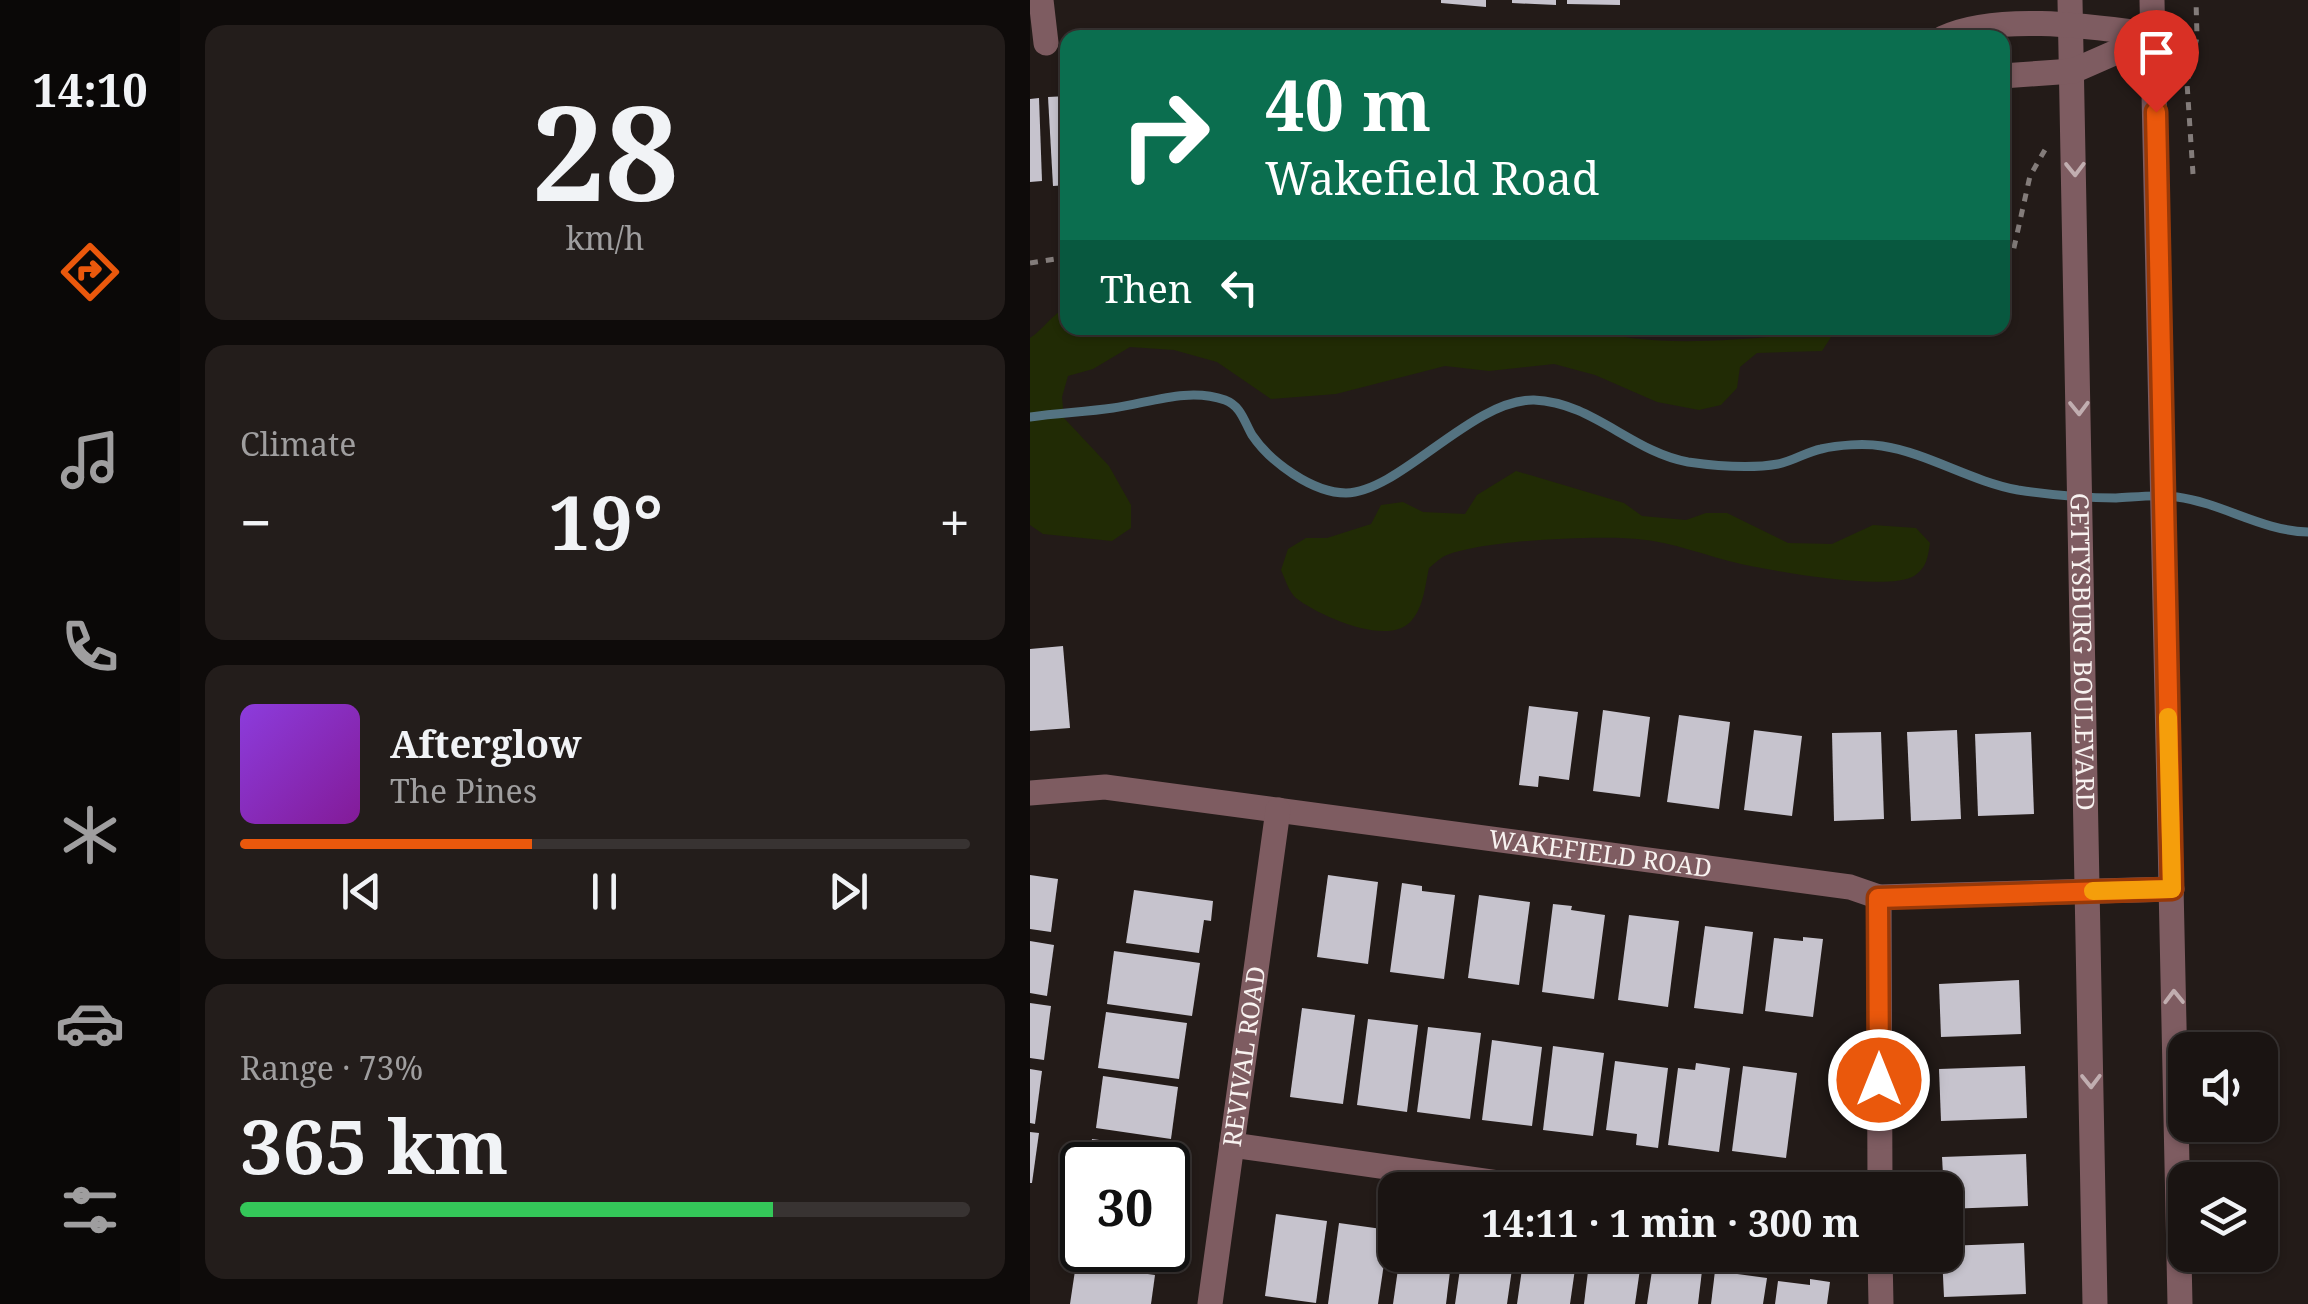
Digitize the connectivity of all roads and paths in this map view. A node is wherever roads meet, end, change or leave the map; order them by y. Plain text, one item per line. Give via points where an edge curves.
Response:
1 (1041, 0) edge
2 (2152, 0) edge
3 (2196, 0) edge
4 (2071, 12) edge
5 (1960, 30) edge
6 (2155, 35) junction
7 (1048, 43) edge
8 (2073, 71) junction
9 (2010, 75) edge
10 (2053, 137) dead end
11 (2193, 174) dead end
12 (2010, 253) edge
13 (1060, 258) edge
14 (1030, 264) edge
15 (1030, 793) edge
16 (1278, 810) junction
17 (2172, 889) junction
18 (2088, 892) junction
19 (1878, 898) junction
20 (1232, 1145) junction
21 (1422, 1172) edge
22 (1880, 1172) edge
23 (1880, 1272) edge
24 (1210, 1304) edge
25 (1880, 1304) edge
26 (2096, 1304) edge
27 (2180, 1304) edge

1 - 7 street
2 - 6 street
3 - 11 path via 2198,37 2187,83
4 - 5 street
4 - 6 street
4 - 8 street, GETTYSBURG BOULEVARD
6 - 8 street
6 - 17 street
8 - 9 street
8 -> 18 street, GETTYSBURG BOULEVARD
10 - 12 path via 2030,176
13 - 14 path
15 - 16 street, WAKEFIELD ROAD via 1106,787
16 - 19 street, WAKEFIELD ROAD via 1850,887
16 - 20 street, REVIVAL ROAD
17 - 18 street, WAKEFIELD ROAD
27 -> 17 street
18 - 19 street, WAKEFIELD ROAD
18 -> 26 street, GETTYSBURG BOULEVARD
19 - 22 street
20 - 21 street
20 - 24 street, REVIVAL ROAD
23 - 25 street

